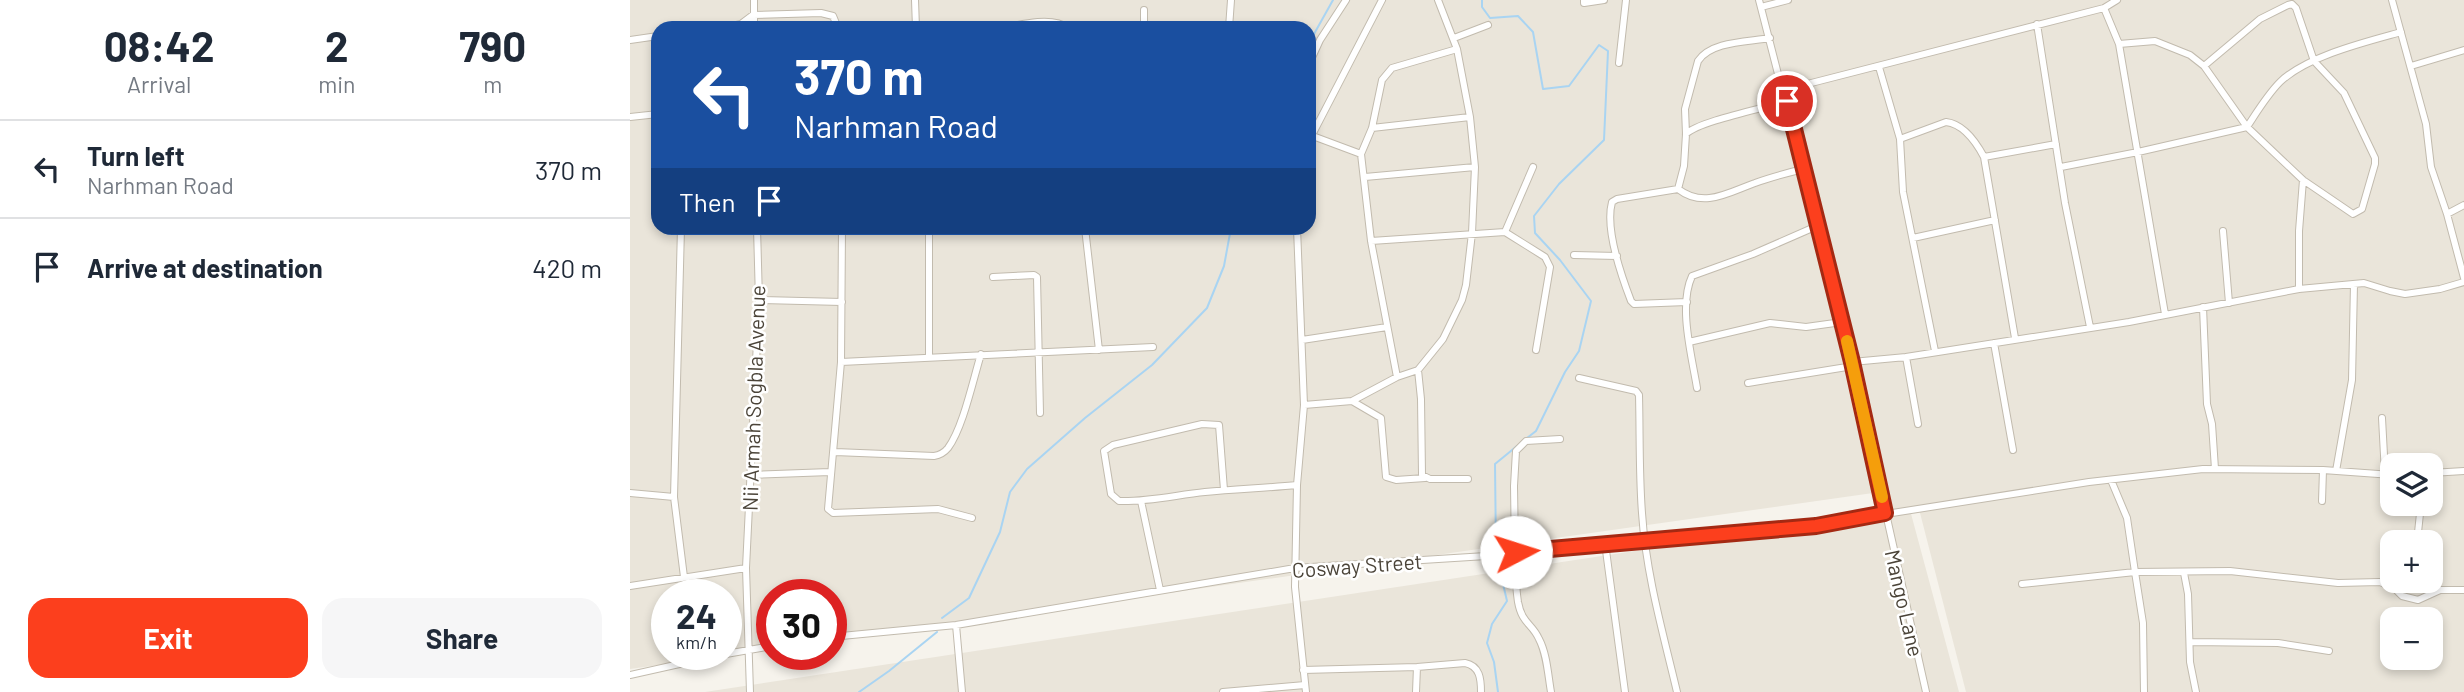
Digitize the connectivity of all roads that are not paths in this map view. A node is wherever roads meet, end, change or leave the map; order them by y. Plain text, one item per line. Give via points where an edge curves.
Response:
1 (754, 0) edge
2 (915, 0) edge
3 (1231, 0) edge
4 (1346, 0) edge
5 (1382, 0) edge
6 (1438, 0) edge
7 (1584, 0) edge
8 (1604, 0) edge
9 (1626, 0) edge
10 (1788, 0) edge
11 (2117, 0) edge
12 (2392, 0) edge
13 (1760, 4) edge
14 (2104, 8) junction
15 (1143, 10) dead end
16 (753, 15) junction
17 (745, 21) edge
18 (753, 21) edge
19 (835, 21) edge
20 (916, 21) edge
21 (1144, 21) edge
22 (1230, 21) edge
23 (2037, 24) junction
24 (1488, 25) dead end
25 (2401, 32) junction
26 (651, 37) edge
27 (1454, 38) junction
28 (1770, 38) junction
29 (630, 40) edge
30 (2119, 44) junction
31 (1316, 49) edge
32 (1457, 49) junction
33 (2464, 50) edge
34 (2314, 61) junction
35 (1619, 63) dead end
36 (2411, 65) junction
37 (2204, 66) junction
38 (1879, 67) junction
39 (1784, 90) junction
40 (1787, 101) junction
41 (651, 115) edge
42 (630, 117) edge
43 (1470, 117) junction
44 (1316, 124) edge
45 (2247, 127) junction
46 (1372, 128) junction
47 (1686, 134) junction
48 (1316, 137) edge
49 (1900, 139) junction
50 (2056, 144) junction
51 (2138, 152) junction
52 (1361, 153) junction
53 (1984, 157) junction
54 (1475, 167) junction
55 (1533, 167) dead end
56 (2061, 167) junction
57 (1803, 169) junction
58 (1365, 177) junction
59 (2303, 180) junction
60 (1678, 189) junction
61 (2464, 205) edge
62 (2447, 214) junction
63 (1995, 220) junction
64 (1817, 226) junction
65 (1505, 232) junction
66 (2223, 232) dead end
67 (1472, 233) junction
68 (681, 235) edge
69 (757, 235) edge
70 (842, 235) edge
71 (929, 235) edge
72 (1086, 235) edge
73 (1297, 235) edge
74 (1913, 238) junction
75 (1371, 241) junction
76 (1574, 255) dead end
77 (1617, 256) junction
78 (993, 277) dead end
79 (2464, 280) edge
80 (2354, 284) junction
81 (2299, 289) junction
82 (759, 300) junction
83 (842, 302) junction
84 (1687, 302) junction
85 (2229, 303) junction
86 (2203, 307) junction
87 (2165, 313) junction
88 (1842, 322) junction
89 (1387, 327) junction
90 (2090, 327) junction
91 (2015, 338) junction
92 (1302, 340) junction
93 (1689, 342) junction
94 (1994, 343) junction
95 (1153, 347) dead end
96 (1099, 350) junction
97 (1536, 350) dead end
98 (1935, 351) junction
99 (1039, 352) junction
100 (981, 354) junction
101 (929, 357) junction
102 (1906, 357) junction
103 (841, 362) junction
104 (1853, 364) junction
105 (1418, 370) junction
106 (1397, 377) junction
107 (1580, 377) dead end
108 (1748, 383) dead end
109 (1697, 388) dead end
110 (1352, 401) junction
111 (1304, 405) junction
112 (1040, 413) dead end
113 (2382, 418) dead end
114 (1918, 424) dead end
115 (1560, 439) dead end
116 (2013, 450) dead end
117 (835, 452) junction
118 (2386, 453) edge
119 (2215, 469) junction
120 (2323, 470) junction
121 (2336, 471) junction
122 (2464, 471) edge
123 (830, 472) junction
124 (2443, 472) edge
125 (2380, 474) edge
126 (750, 475) junction
127 (1425, 478) junction
128 (1468, 479) dead end
129 (2111, 480) junction
130 (1297, 485) junction
131 (1224, 491) junction
132 (630, 493) edge
133 (674, 497) junction
134 (1141, 501) junction
135 (2322, 501) dead end
136 (1885, 513) junction
137 (972, 518) dead end
138 (1644, 540) junction
139 (1605, 544) junction
140 (1525, 551) junction
141 (1514, 552) junction
142 (746, 568) junction
143 (1295, 568) junction
144 (2135, 572) junction
145 (2184, 573) junction
146 (684, 577) junction
147 (2380, 582) edge
148 (2022, 584) dead end
149 (630, 586) edge
150 (1160, 590) junction
151 (2443, 590) edge
152 (2464, 590) edge
153 (2399, 593) edge
154 (2433, 593) edge
155 (956, 625) junction
156 (847, 635) edge
157 (2190, 642) junction
158 (756, 648) edge
159 (748, 649) junction
160 (742, 650) edge
161 (2329, 651) dead end
162 (1417, 667) junction
163 (656, 670) edge
164 (1303, 670) junction
165 (630, 676) edge
166 (1306, 688) edge
167 (750, 692) edge
168 (962, 692) edge
169 (1223, 692) edge
170 (1416, 692) edge
171 (1481, 692) edge
172 (1551, 692) edge
173 (1625, 692) edge
174 (1677, 692) edge
175 (1926, 692) edge
176 (2144, 692) edge
177 (2196, 692) edge

1 - 16 street
2 - 20 street
3 - 22 street
4 - 31 street
5 - 44 street
6 - 27 street
7 - 8 street
9 - 35 street
10 - 13 street
11 - 14 street
12 - 25 street
13 - 28 street, Mango Lane
14 - 23 street
14 - 30 street
15 - 21 street
16 - 17 street
16 - 18 street
16 - 19 street via 821,12
23 - 38 street
23 - 50 street
24 - 27 street
25 - 34 street
25 - 36 street
26 - 29 street
27 - 32 street
28 - 39 street, Mango Lane
28 - 47 street via 1714,48 1702,55 1685,109
30 - 37 street via 2155,41 2190,54
30 - 51 street
32 - 43 street
32 - 46 street via 1392,68 1382,80
33 - 36 street
34 - 37 street via 2292,4 2260,19
34 - 45 street via 2281,81
34 - 59 street via 2344,93 2375,164 2362,209 2353,214
36 - 62 street via 2431,167
37 - 45 street
38 - 39 street
38 - 49 street
39 - 40 street, Mango Lane
40 - 47 street
40 - 57 street, Mango Lane
41 - 42 street
43 - 46 street
43 - 54 street
45 - 51 street
45 - 59 street
46 - 52 street
47 - 60 street
48 - 52 street
49 - 53 street via 1953,123
49 - 74 street via 1903,192
50 - 53 street
50 - 56 street
51 - 56 street
51 - 87 street
52 - 58 street
53 - 63 street
54 - 58 street
54 - 67 street
55 - 65 street
56 - 90 street
57 - 60 street via 1718,198 1690,196
57 - 64 street, Mango Lane
58 - 75 street
59 - 81 street
60 - 77 street via 1612,202
61 - 62 street
62 - 79 street
63 - 74 street
63 - 91 street
64 - 84 street via 1695,273
64 - 88 street, Mango Lane
65 - 67 street
65 - 97 street via 1549,264
66 - 85 street
67 - 75 street
67 - 105 street via 1462,300 1443,339
68 - 133 street
69 - 82 street, Nii Armah Sogbla Avenue
70 - 83 street
71 - 101 street
72 - 96 street
73 - 92 street
74 - 98 street
75 - 89 street
76 - 77 street
77 - 84 street via 1634,304
78 - 99 street via 1036,275
79 - 80 street via 2405,294 2364,282
80 - 81 street
80 - 121 street via 2352,380
81 - 85 street
82 - 83 street
82 - 126 street, Nii Armah Sogbla Avenue
83 - 103 street
84 - 93 street
85 - 86 street
86 - 87 street
86 - 119 street
87 - 90 street
88 - 93 street via 1822,327 1770,323
88 - 104 street, Mango Lane
89 - 92 street
89 - 106 street
90 - 91 street
91 - 94 street
92 - 111 street
93 - 109 street
94 - 98 street
94 - 116 street
95 - 96 street
96 - 99 street
98 - 102 street
99 - 100 street
99 - 112 street
100 - 101 street
100 - 117 street via 964,411 946,450 934,456
101 - 103 street
102 - 104 street
102 - 114 street
103 - 117 street
104 - 108 street
104 - 136 street, Mango Lane
105 - 106 street
105 - 127 street
106 - 110 street
107 - 138 street via 1638,393
110 - 111 street
110 - 127 street via 1381,418 1386,477
111 - 130 street
113 - 118 street
115 - 141 street via 1526,441 1516,451
117 - 123 street
119 - 120 street, Cosway Street
119 - 129 street, Cosway Street
120 - 121 street, Cosway Street
120 - 135 street
121 - 125 street, Cosway Street
122 - 124 street
123 - 126 street
123 - 137 street via 828,509 833,513 938,509
126 - 142 street, Nii Armah Sogbla Avenue
127 - 128 street
129 - 136 street, Cosway Street
129 - 144 street via 2127,518
130 - 131 street
130 - 143 street
131 - 134 street
131 - 134 street via 1220,429 1210,423 1107,447 1104,456 1114,499
132 - 133 street
133 - 146 street
134 - 150 street
136 - 138 street, Cosway Street via 1816,526
136 - 175 street, Mango Lane
138 - 139 street, Cosway Street
138 - 174 street
139 - 140 street, Cosway Street
139 - 173 street
140 - 141 street, Cosway Street
140 - 172 street via 1526,564 1517,577 1518,600 1521,616 1541,642
141 - 143 street, Cosway Street
142 - 146 street
142 - 159 street, Nii Armah Sogbla Avenue
143 - 150 street, Cosway Street
143 - 164 street
144 - 145 street
144 - 148 street
144 - 176 street via 2143,623
145 - 147 street via 2230,571 2328,583
145 - 157 street
146 - 149 street
150 - 155 street, Cosway Street
151 - 152 street
153 - 154 street via 2418,600
155 - 156 street, Cosway Street
155 - 168 street
157 - 161 street via 2287,644
157 - 177 street
158 - 159 street
159 - 160 street
159 - 167 street, Nii Armah Sogbla Avenue
162 - 164 street
162 - 170 street
162 - 171 street via 1473,664
163 - 165 street
164 - 166 street
166 - 169 street

